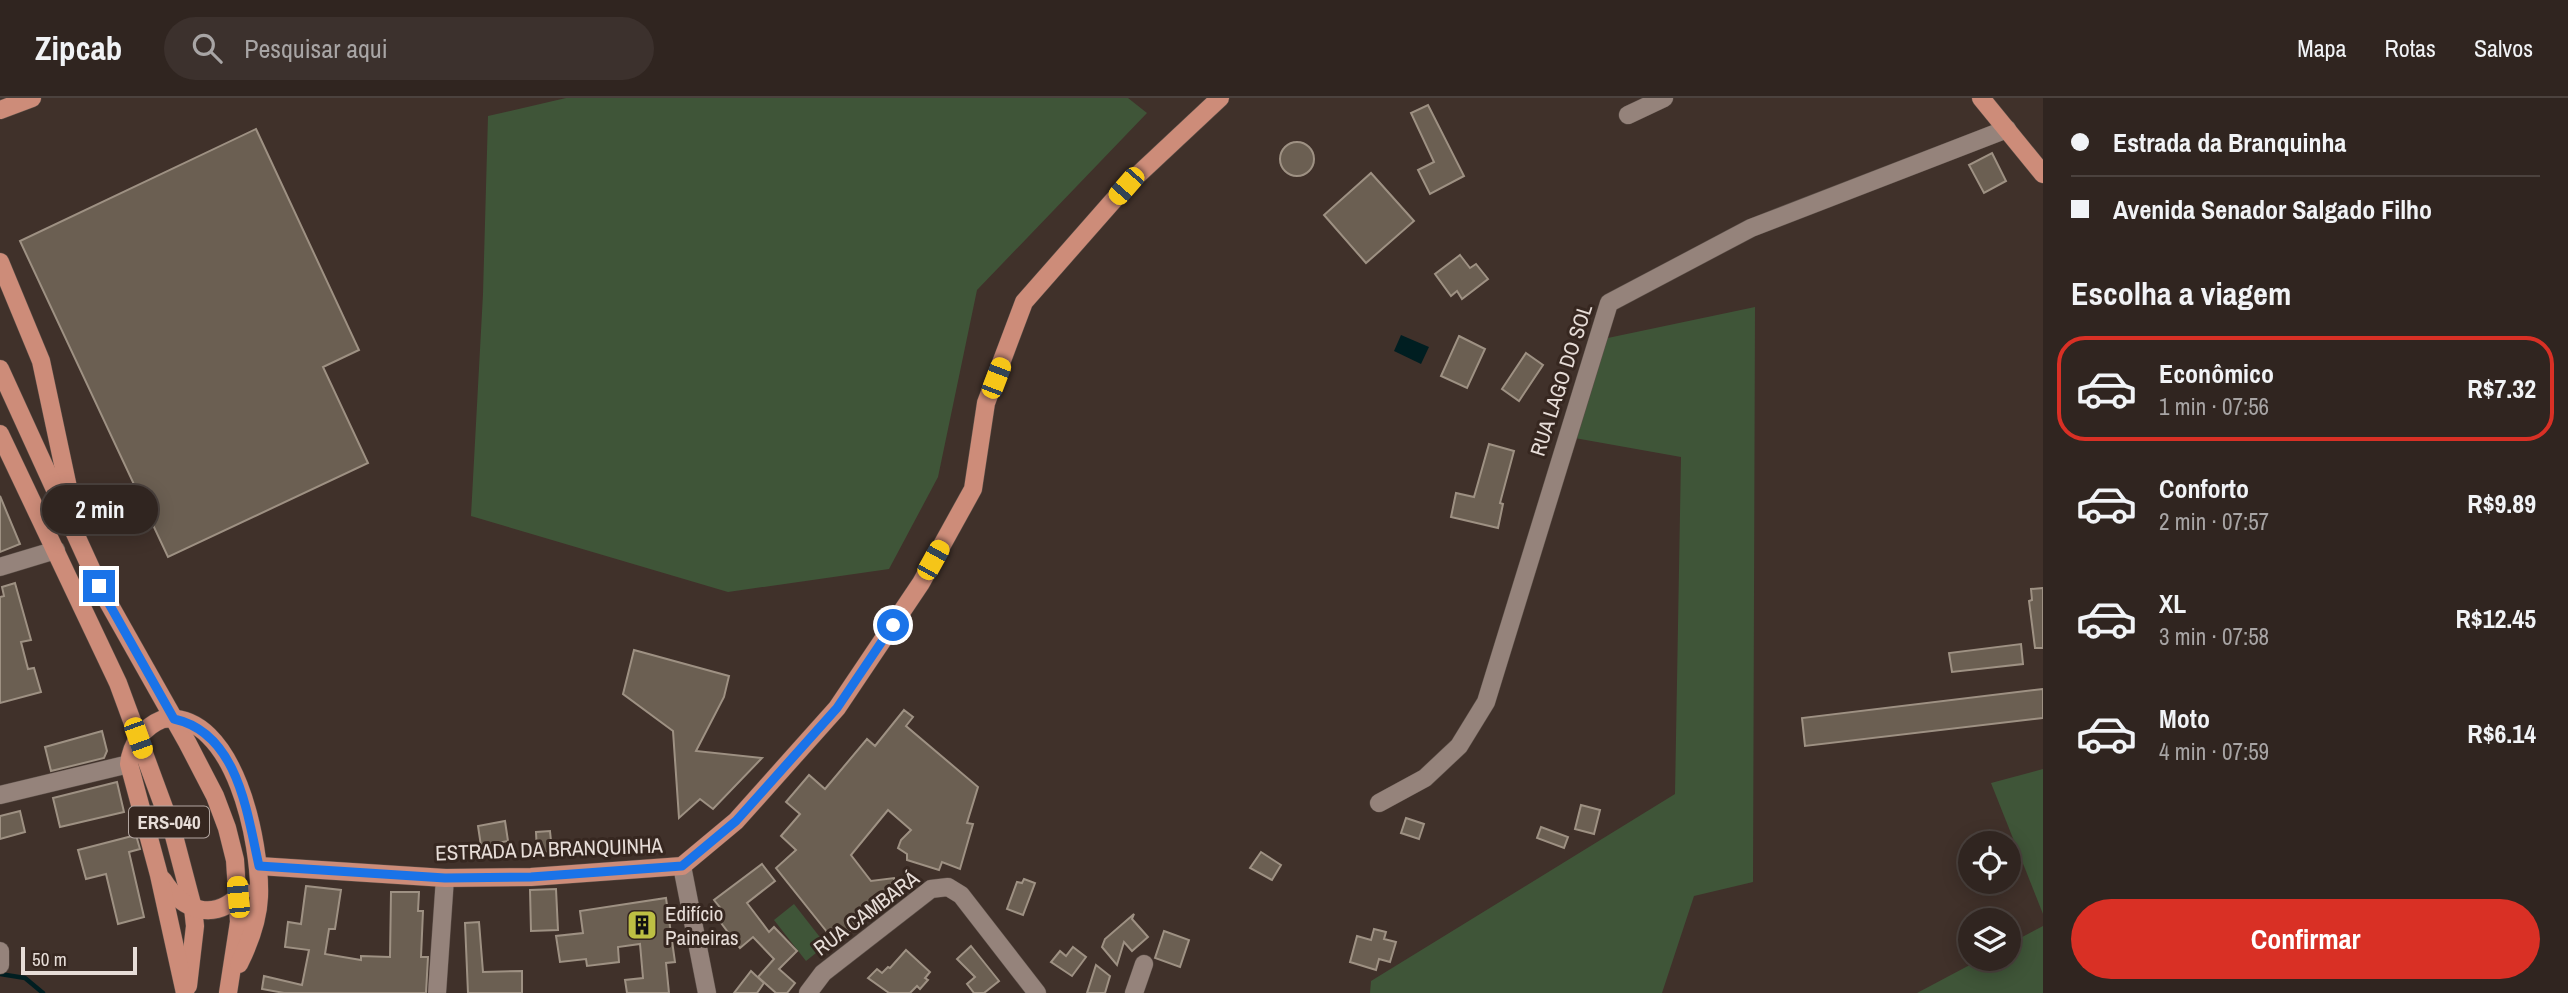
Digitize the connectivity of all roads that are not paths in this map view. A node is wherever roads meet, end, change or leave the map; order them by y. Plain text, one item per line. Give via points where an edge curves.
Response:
1 (32, 98) edge
2 (1220, 98) edge
3 (1664, 98) edge
4 (1981, 98) edge
5 (0, 110) edge
6 (1628, 115) dead end
7 (2007, 129) junction
8 (2043, 174) edge
9 (0, 262) edge
10 (0, 369) edge
11 (0, 434) edge
12 (79, 542) junction
13 (56, 550) junction
14 (0, 567) edge
15 (182, 721) junction
16 (133, 751) junction
17 (0, 795) edge
18 (1378, 803) dead end
19 (259, 866) junction
20 (682, 866) junction
21 (159, 875) junction
22 (445, 878) junction
23 (238, 897) junction
24 (193, 908) junction
25 (0, 951) edge
26 (1144, 964) dead end
27 (0, 965) edge
28 (229, 988) edge
29 (186, 993) edge
30 (437, 993) edge
31 (707, 993) edge
32 (808, 993) edge
33 (1037, 993) edge
34 (1134, 993) edge

1 - 5 main road
2 - 20 main road, ESTRADA DA BRANQUINHA via 1126,186 1024,302 986,403 972,489 920,583 837,708 736,821
3 - 6 street
4 - 7 main road
7 - 8 main road
7 - 18 street, RUA LAGO DO SOL via 1751,228 1609,303 1486,702 1459,746 1425,778
9 - 12 main road via 41,360
10 - 12 main road, ERS-040
11 - 13 main road, ERS-040
12 - 15 main road, ERS-040 via 99,586
13 - 14 street
13 - 16 main road, ERS-040 via 118,683
15 - 16 main road via 157,722
15 - 19 main road via 209,735 229,763
15 - 23 main road, ERS-040 via 227,828
16 - 17 street
16 - 21 main road
16 - 24 main road, ERS-040 via 173,832
19 - 22 main road, ESTRADA DA BRANQUINHA
19 - 23 main road
19 - 28 main road via 256,926
20 - 22 main road, ESTRADA DA BRANQUINHA
20 - 31 street
21 - 24 main road via 177,900
21 - 29 main road
22 - 30 street
23 - 24 main road via 214,909
23 - 28 main road, ERS-040 via 239,925
24 - 29 main road, ERS-040
25 - 27 street
26 - 34 street
32 - 33 street, RUA CAMBARÁ via 823,973 931,888 948,887 961,895

